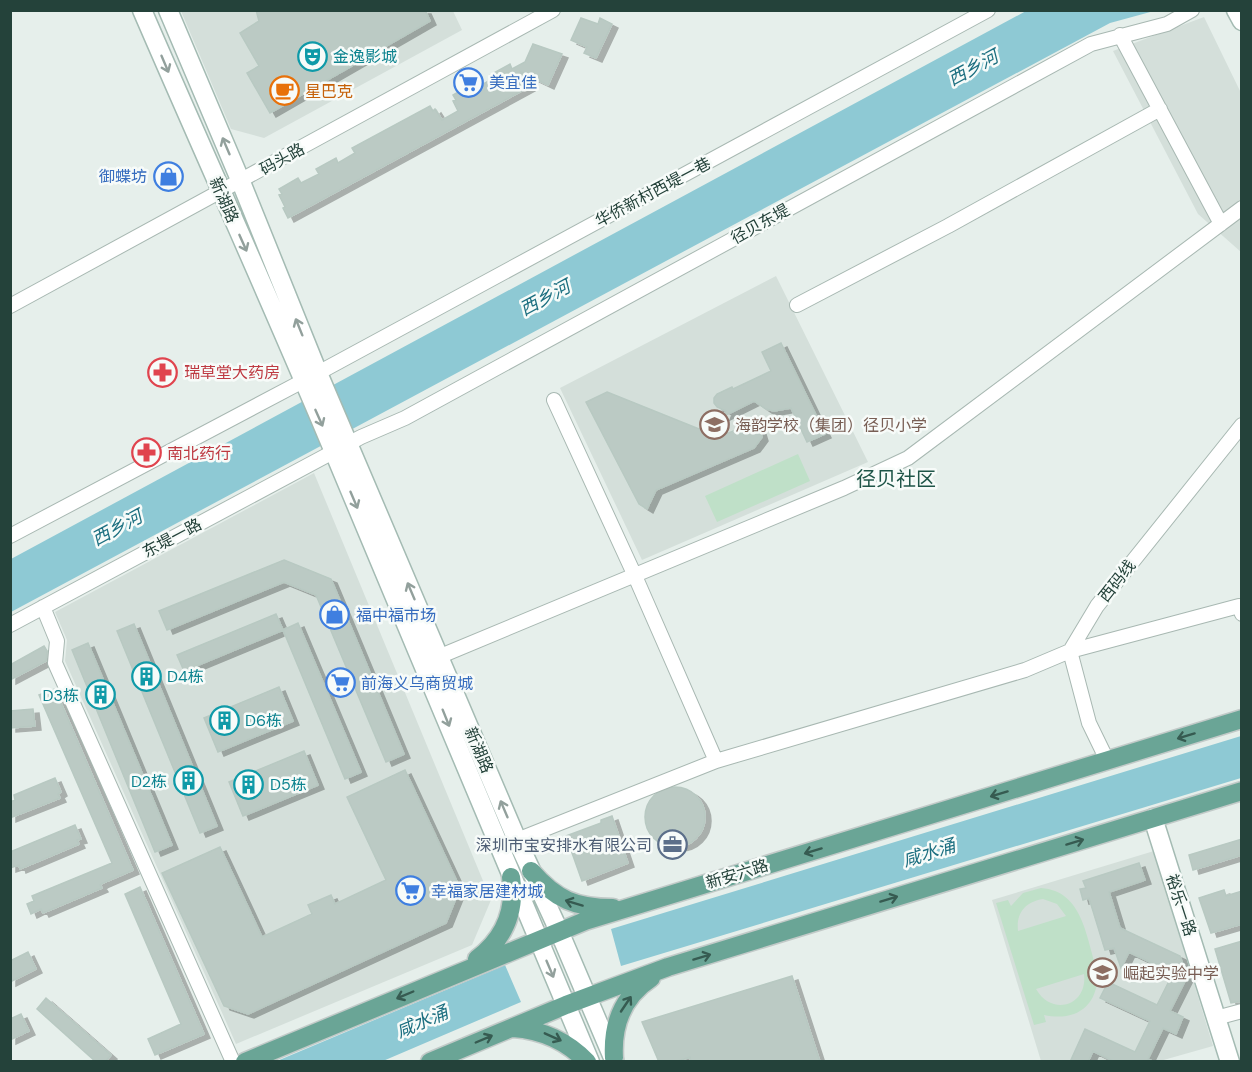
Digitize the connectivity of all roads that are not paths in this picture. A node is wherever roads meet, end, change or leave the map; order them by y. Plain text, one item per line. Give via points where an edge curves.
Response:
1 (142, 10) edge
2 (168, 10) edge
3 (553, 10) edge
4 (988, 10) edge
5 (1192, 10) edge
6 (1236, 10) edge
7 (1242, 21) edge
8 (1120, 35) junction
9 (1160, 109) junction
10 (241, 182) junction
11 (221, 193) junction
12 (1242, 208) edge
13 (1221, 224) junction
14 (12, 303) edge
15 (797, 305) dead end
16 (312, 381) junction
17 (554, 400) dead end
18 (1242, 425) edge
19 (340, 445) junction
20 (10, 536) edge
21 (635, 576) junction
22 (43, 607) junction
23 (1242, 614) edge
24 (10, 625) edge
25 (1070, 651) junction
26 (431, 660) junction
27 (1242, 719) edge
28 (1107, 760) junction
29 (716, 761) junction
30 (1242, 791) edge
31 (1153, 818) junction
32 (517, 840) junction
33 (531, 872) junction
34 (511, 877) junction
35 (627, 908) junction
36 (559, 931) junction
37 (538, 939) junction
38 (668, 967) junction
39 (459, 973) junction
40 (588, 997) junction
41 (566, 1005) junction
42 (1242, 1011) edge
43 (1216, 1018) junction
44 (511, 1028) junction
45 (614, 1060) edge
46 (233, 1062) edge
47 (245, 1062) edge
48 (430, 1062) edge
49 (588, 1062) edge
50 (1230, 1062) edge

1 -> 11 main road, 新湖路
10 -> 2 main road, 新湖路
3 - 10 street, 码头路
4 - 16 street, 华侨新村西堤一巷
5 - 8 street, 径贝东堤 via 1167,24
6 - 7 main road
8 - 9 street
8 - 19 street, 径贝东堤 via 1091,44 405,418
9 - 13 street
9 - 15 street
10 - 11 street, 码头路
16 -> 10 main road, 新湖路
11 - 14 street, 码头路
11 -> 16 main road, 新湖路
12 - 13 street
13 - 21 street via 908,459
16 - 19 main road, 新湖路
16 - 20 street, 华侨新村西堤一巷
17 - 21 street
18 - 25 street, 西码线 via 1097,606
19 - 22 street, 东堤一路
19 - 26 main road, 新湖路
21 - 26 street
21 - 29 street
22 - 24 street, 东堤一路
22 - 46 street via 57,641 55,663
23 - 25 street via 1239,606
25 - 28 street via 1089,723
25 - 29 street via 1025,670
32 -> 26 main road, 新湖路
26 -> 34 main road, 新湖路
27 -> 28 main road, 新安六路
28 -> 35 main road, 新安六路
29 - 32 street
30 - 31 main road
38 -> 31 main road
31 - 43 main road, 裕乐一路
32 - 33 main road, 新湖路
35 -> 33 main road via 569,902 552,893
33 - 36 main road, 新湖路
34 - 37 main road, 新湖路
34 - 39 main road via 513,903 502,934
35 - 36 main road, 新安六路
36 - 37 main road, 新安六路
36 - 40 main road, 新湖路
37 - 39 main road, 新安六路
37 -> 41 main road, 新湖路
38 - 40 main road
45 -> 38 main road via 614,1030 621,1010 635,991
39 -> 47 main road, 新安六路
40 - 41 main road
40 - 45 main road, 新湖路
41 - 44 main road
41 - 49 main road, 新湖路
42 - 43 street
43 - 50 main road, 裕乐一路
48 -> 44 main road
44 -> 49 main road via 557,1038

